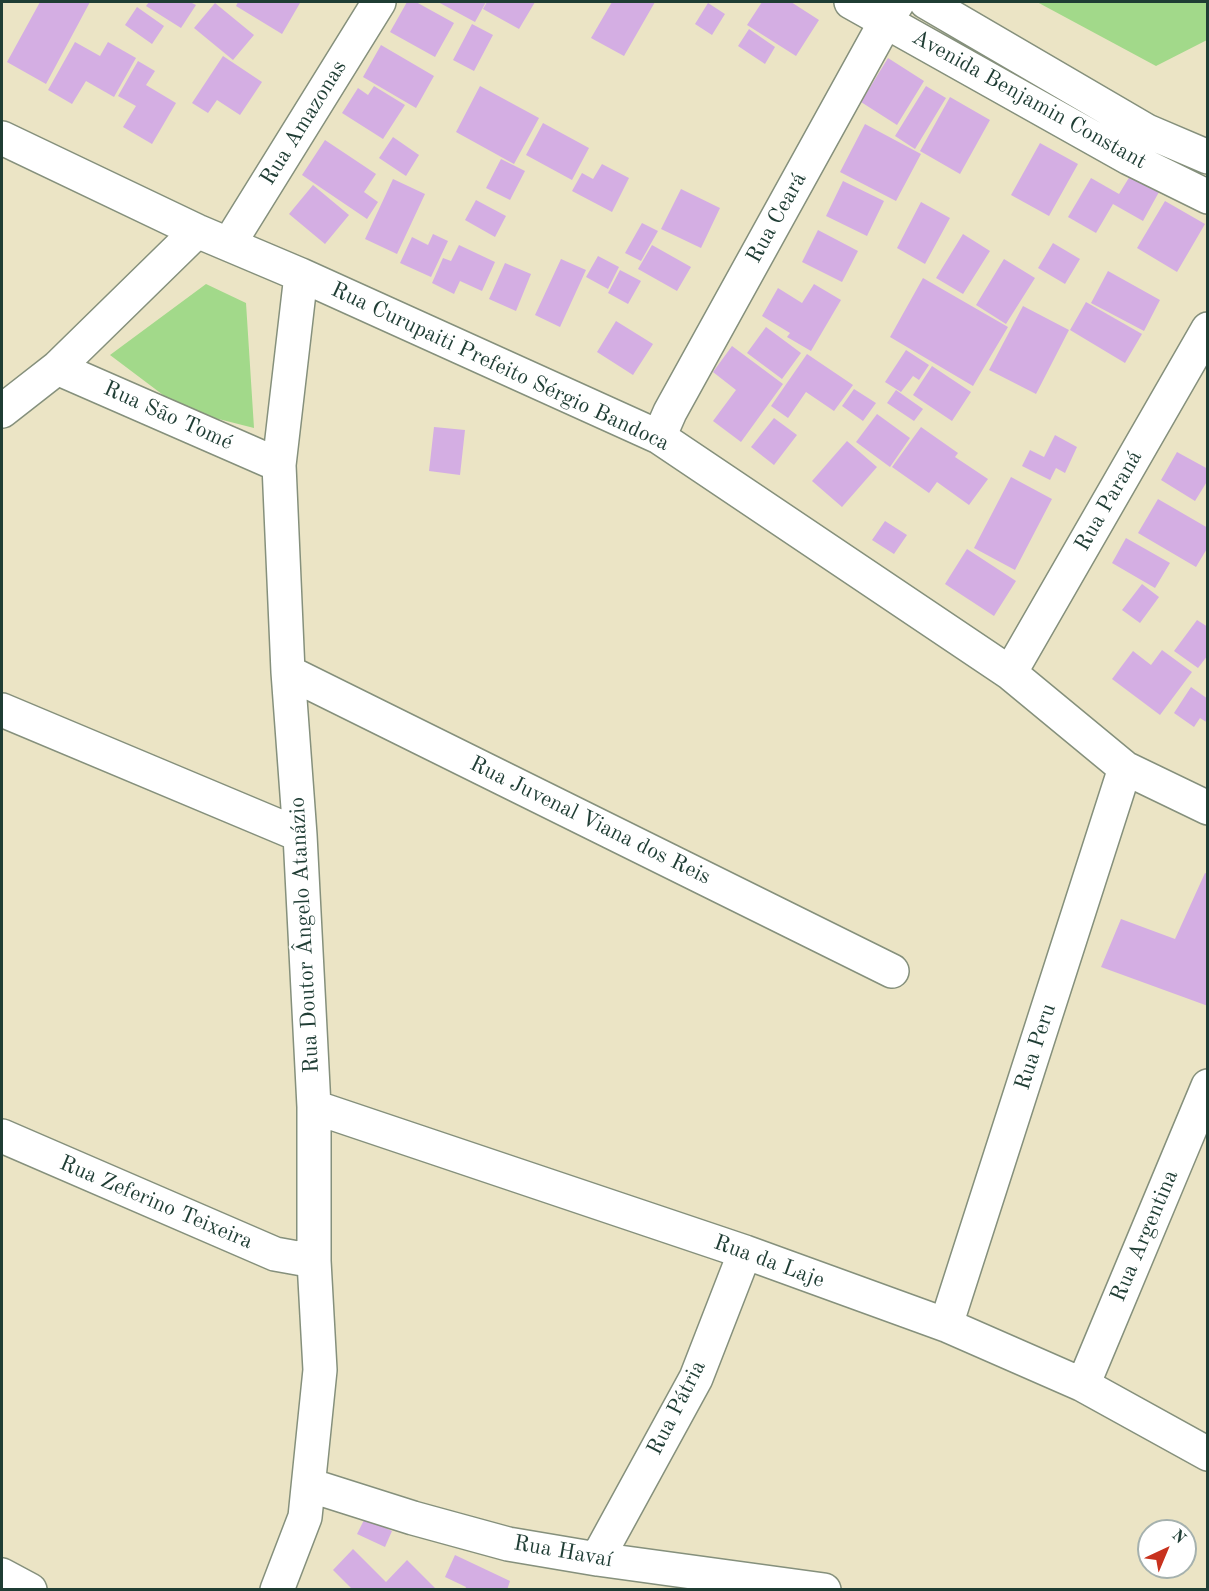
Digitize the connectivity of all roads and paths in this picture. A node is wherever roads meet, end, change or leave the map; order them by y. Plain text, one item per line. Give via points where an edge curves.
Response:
1 (379, 2) edge
2 (851, 2) edge
3 (926, 2) edge
4 (892, 11) edge
5 (2, 138) edge
6 (1208, 157) edge
7 (1208, 196) edge
8 (197, 231) junction
9 (229, 244) junction
10 (301, 275) junction
11 (1208, 329) edge
12 (57, 368) junction
13 (2, 411) edge
14 (659, 436) junction
15 (279, 465) junction
16 (288, 672) junction
17 (1010, 673) junction
18 (2, 710) edge
19 (1125, 768) junction
20 (1208, 808) edge
21 (300, 835) junction
22 (892, 971) dead end
23 (1208, 1086) edge
24 (314, 1107) junction
25 (2, 1136) edge
26 (745, 1252) junction
27 (314, 1261) junction
28 (946, 1325) junction
29 (1083, 1385) junction
30 (1208, 1454) edge
31 (309, 1485) junction
32 (597, 1559) junction
33 (2, 1575) edge
34 (30, 1590) edge
35 (277, 1590) edge
36 (824, 1590) edge

1 - 9 street, Rua Amazonas
2 - 4 street, Avenida Benjamin Constant
3 - 6 street, Avenida Benjamin Constant via 1147,131
4 - 7 street, Avenida Benjamin Constant via 1129,158
4 - 14 street, Rua Ceará
5 - 8 street, Rua Curupaiti Prefeito Sérgio Bandoca
8 - 9 street, Rua Curupaiti Prefeito Sérgio Bandoca
8 - 12 street
9 - 10 street, Rua Curupaiti Prefeito Sérgio Bandoca
10 - 14 street, Rua Curupaiti Prefeito Sérgio Bandoca
10 - 15 street, Rua Doutor Ângelo Atanázio
11 - 17 street, Rua Paraná
12 - 13 street
12 - 15 street, Rua São Tomé
14 - 17 street, Rua Curupaiti Prefeito Sérgio Bandoca
15 - 16 street, Rua Doutor Ângelo Atanázio
16 - 21 street, Rua Doutor Ângelo Atanázio
16 - 22 street, Rua Juvenal Viana dos Reis
17 - 19 street, Rua Curupaiti Prefeito Sérgio Bandoca
18 - 21 street
19 - 20 street, Rua Curupaiti Prefeito Sérgio Bandoca
19 - 28 street, Rua Peru
21 - 24 street, Rua Doutor Ângelo Atanázio
23 - 29 street, Rua Argentina
24 - 26 street, Rua da Laje
24 - 27 street, Rua Doutor Ângelo Atanázio
25 - 27 street, Rua Zeferino Teixeira via 275,1254
26 - 28 street, Rua da Laje
26 - 32 street, Rua Pátria via 696,1378
27 - 31 street, Rua Doutor Ângelo Atanázio via 320,1370
28 - 29 street, Rua da Laje
29 - 30 street, Rua da Laje
31 - 32 street, Rua Havaí via 508,1544
31 - 35 street, Rua Doutor Ângelo Atanázio via 305,1517
32 - 36 street, Rua Havaí
33 - 34 street

